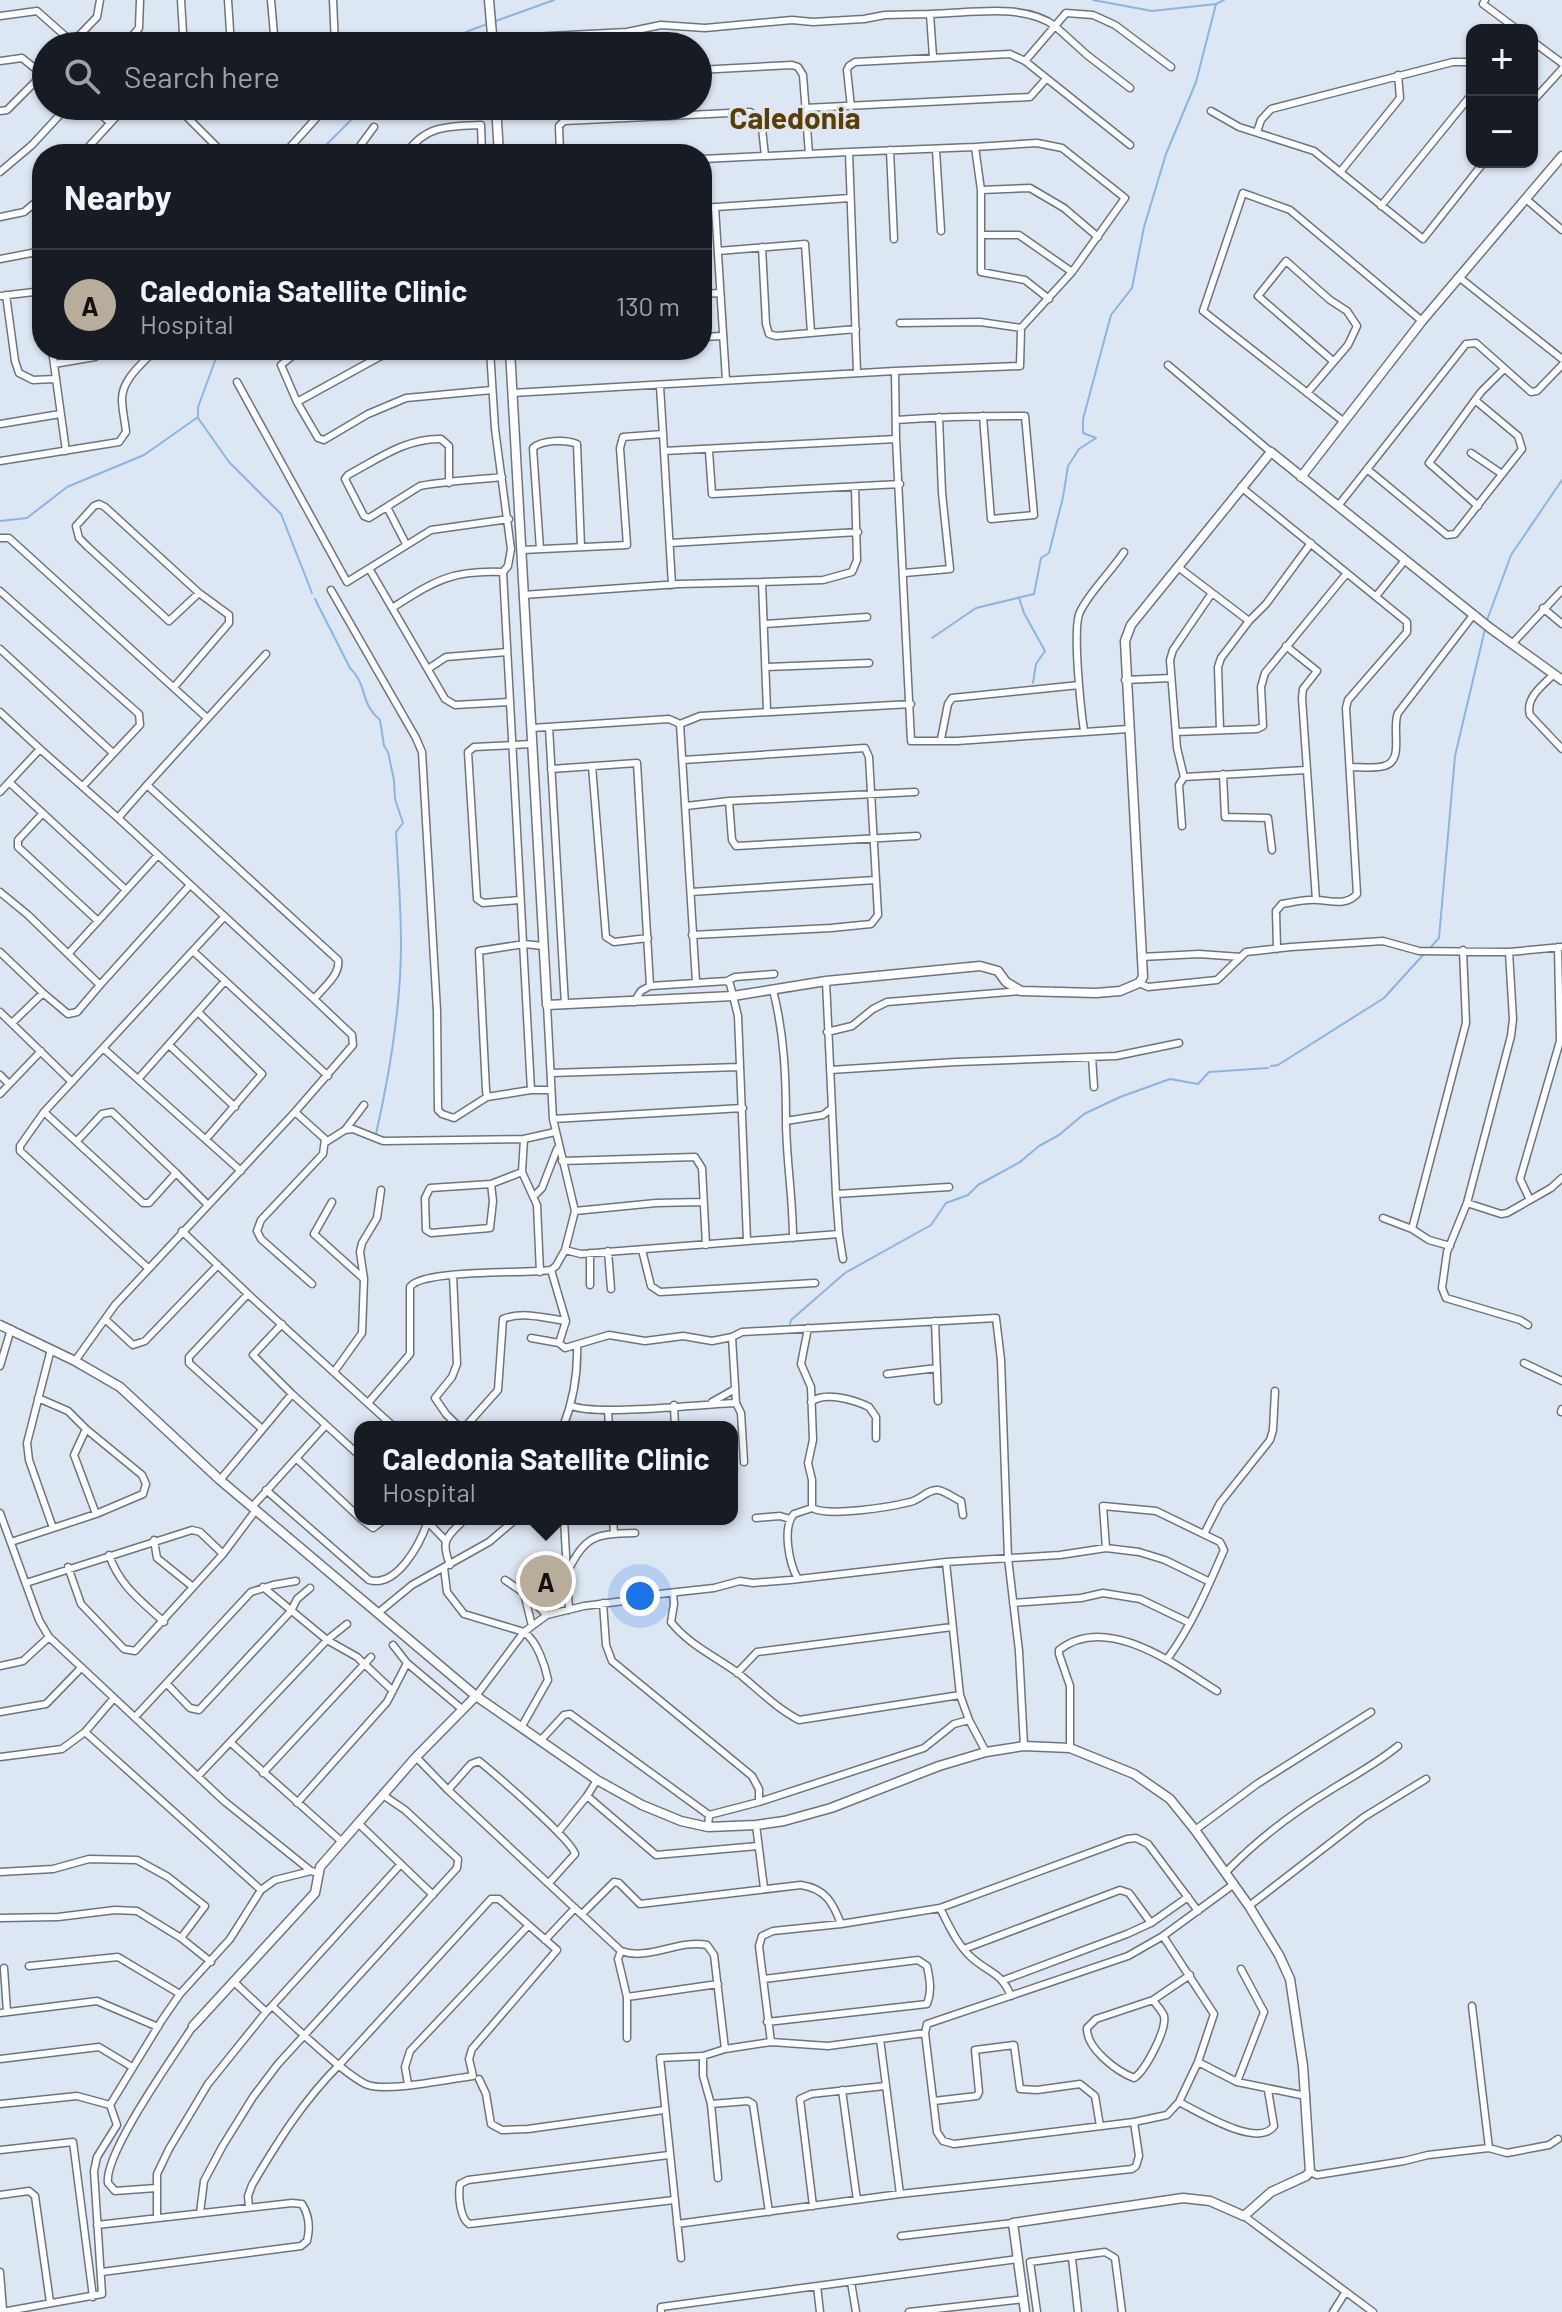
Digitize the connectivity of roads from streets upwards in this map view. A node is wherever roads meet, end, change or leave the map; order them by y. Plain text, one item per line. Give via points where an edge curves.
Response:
1 (100, 0) edge
2 (140, 0) edge
3 (181, 0) edge
4 (228, 0) edge
5 (271, 0) edge
6 (333, 0) edge
7 (489, 0) edge
8 (1485, 0) edge
9 (930, 14) junction
10 (0, 16) edge
11 (1510, 24) edge
12 (1055, 26) junction
13 (58, 32) edge
14 (82, 32) edge
15 (136, 32) edge
16 (183, 32) edge
17 (230, 32) edge
18 (274, 32) edge
19 (334, 32) edge
20 (492, 32) edge
21 (627, 32) edge
22 (1538, 45) edge
23 (933, 57) junction
24 (0, 61) edge
25 (1025, 61) junction
26 (1466, 62) edge
27 (1562, 63) edge
28 (32, 64) edge
29 (1171, 67) dead end
30 (712, 69) edge
31 (1562, 69) edge
32 (1398, 75) junction
33 (1046, 79) junction
34 (32, 84) edge
35 (1130, 88) dead end
36 (1470, 96) edge
37 (1537, 96) edge
38 (851, 107) junction
39 (805, 108) junction
40 (0, 111) edge
41 (1211, 111) dead end
42 (712, 114) edge
43 (55, 120) edge
44 (107, 120) edge
45 (113, 120) edge
46 (190, 120) edge
47 (314, 120) edge
48 (497, 120) edge
49 (585, 120) edge
50 (110, 123) junction
51 (374, 127) dead end
52 (1257, 132) junction
53 (33, 144) edge
54 (91, 144) edge
55 (214, 144) edge
56 (293, 144) edge
57 (361, 144) edge
58 (412, 144) edge
59 (482, 144) edge
60 (498, 144) edge
61 (560, 144) edge
62 (32, 145) edge
63 (1130, 145) dead end
64 (975, 147) junction
65 (890, 150) junction
66 (936, 150) junction
67 (849, 152) junction
68 (809, 154) junction
69 (765, 156) junction
70 (712, 159) edge
71 (1561, 159) edge
72 (1479, 168) edge
73 (1341, 171) junction
74 (0, 172) edge
75 (981, 190) junction
76 (850, 198) junction
77 (1526, 199) junction
78 (32, 205) edge
79 (1381, 206) junction
80 (712, 207) edge
81 (715, 207) junction
82 (0, 217) edge
83 (1562, 230) edge
84 (941, 231) dead end
85 (981, 235) junction
86 (1098, 237) junction
87 (894, 239) dead end
88 (762, 247) junction
89 (718, 251) junction
90 (32, 253) edge
91 (0, 259) edge
92 (1072, 272) junction
93 (1460, 278) junction
94 (32, 292) edge
95 (712, 293) edge
96 (720, 293) junction
97 (3, 296) edge
98 (1049, 299) junction
99 (1422, 321) junction
100 (900, 323) dead end
101 (1021, 328) junction
102 (856, 329) junction
103 (811, 333) junction
104 (712, 336) edge
105 (722, 336) junction
106 (53, 360) edge
107 (77, 360) edge
108 (147, 360) edge
109 (284, 360) edge
110 (374, 360) edge
111 (490, 360) edge
112 (510, 360) edge
113 (1333, 361) junction
114 (1562, 362) edge
115 (54, 364) junction
116 (1168, 365) dead end
117 (1504, 369) junction
118 (895, 371) junction
119 (857, 372) junction
120 (55, 379) junction
121 (726, 380) junction
122 (237, 382) dead end
123 (660, 386) junction
124 (492, 390) junction
125 (512, 393) junction
126 (1307, 393) junction
127 (1475, 400) junction
128 (297, 402) junction
129 (60, 414) junction
130 (983, 416) junction
131 (939, 417) junction
132 (896, 420) junction
133 (1343, 421) junction
134 (0, 424) edge
135 (663, 434) junction
136 (896, 439) junction
137 (66, 451) junction
138 (664, 451) junction
139 (709, 451) junction
140 (1271, 452) junction
141 (1471, 453) dead end
142 (0, 461) edge
143 (1367, 469) junction
144 (1502, 474) junction
145 (502, 477) junction
146 (1301, 477) junction
147 (449, 483) junction
148 (900, 484) junction
149 (1241, 487) junction
150 (855, 488) junction
151 (1338, 506) junction
152 (1478, 506) junction
153 (387, 507) junction
154 (509, 519) junction
155 (858, 532) junction
156 (0, 538) edge
157 (671, 543) junction
158 (1311, 543) junction
159 (406, 544) junction
160 (581, 547) junction
161 (540, 549) junction
162 (522, 550) junction
163 (1124, 552) dead end
164 (1405, 560) junction
165 (1178, 567) junction
166 (370, 570) junction
167 (503, 572) junction
168 (904, 573) junction
169 (1347, 573) junction
170 (762, 582) junction
171 (672, 585) junction
172 (331, 590) dead end
173 (1562, 590) edge
174 (0, 591) edge
175 (199, 593) junction
176 (1212, 593) junction
177 (523, 595) junction
178 (1377, 595) junction
179 (392, 608) junction
180 (1543, 608) junction
181 (1474, 614) junction
182 (867, 617) dead end
183 (1249, 621) junction
184 (765, 624) junction
185 (1562, 624) edge
186 (1512, 644) junction
187 (1286, 646) junction
188 (0, 649) edge
189 (507, 652) junction
190 (266, 654) dead end
191 (869, 663) dead end
192 (767, 667) junction
193 (428, 669) junction
194 (1553, 675) junction
195 (1171, 678) junction
196 (1125, 680) junction
197 (1562, 680) edge
198 (1079, 685) junction
199 (175, 686) junction
200 (509, 702) junction
201 (911, 704) junction
202 (767, 711) junction
203 (0, 712) edge
204 (207, 718) junction
205 (680, 724) junction
206 (549, 727) junction
207 (532, 728) junction
208 (1128, 729) junction
209 (1220, 730) junction
210 (1084, 731) junction
211 (1176, 732) junction
212 (941, 739) junction
213 (532, 744) junction
214 (511, 745) junction
215 (40, 749) junction
216 (1562, 749) edge
217 (113, 753) junction
218 (683, 760) junction
219 (592, 766) junction
220 (1350, 767) junction
221 (551, 769) junction
222 (1307, 770) junction
223 (1223, 774) junction
224 (1184, 777) junction
225 (9, 782) junction
226 (147, 785) junction
227 (83, 786) junction
228 (0, 792) edge
229 (915, 792) dead end
230 (870, 793) junction
231 (729, 801) junction
232 (686, 806) junction
233 (43, 813) junction
234 (118, 818) junction
235 (1182, 826) dead end
236 (917, 836) dead end
237 (873, 838) junction
238 (1272, 850) dead end
239 (158, 855) junction
240 (875, 880) junction
241 (190, 885) junction
242 (126, 890) junction
243 (0, 892) edge
244 (691, 892) junction
245 (519, 900) junction
246 (1316, 900) junction
247 (224, 917) junction
248 (98, 921) junction
249 (692, 935) junction
250 (648, 938) junction
251 (524, 944) junction
252 (543, 946) junction
253 (1560, 947) edge
254 (1277, 949) junction
255 (1463, 950) junction
256 (0, 952) edge
257 (194, 952) junction
258 (1509, 952) junction
259 (69, 953) junction
260 (1141, 957) junction
261 (1241, 957) junction
262 (774, 974) dead end
263 (225, 981) junction
264 (727, 981) junction
265 (826, 981) junction
266 (696, 982) junction
267 (1139, 983) junction
268 (100, 985) junction
269 (650, 986) junction
270 (773, 990) junction
271 (1021, 991) junction
272 (43, 993) junction
273 (733, 996) junction
274 (1561, 996) edge
275 (314, 999) junction
276 (634, 1002) junction
277 (547, 1005) junction
278 (565, 1005) junction
279 (0, 1012) edge
280 (199, 1013) junction
281 (12, 1023) junction
282 (827, 1032) junction
283 (1179, 1043) dead end
284 (169, 1045) junction
285 (104, 1049) junction
286 (41, 1051) junction
287 (1092, 1057) junction
288 (740, 1067) junction
289 (830, 1070) junction
290 (551, 1073) junction
291 (0, 1075) edge
292 (328, 1076) junction
293 (139, 1078) junction
294 (72, 1082) junction
295 (9, 1084) junction
296 (1094, 1087) dead end
297 (531, 1090) junction
298 (551, 1090) junction
299 (0, 1094) edge
300 (487, 1097) junction
301 (364, 1105) dead end
302 (235, 1107) junction
303 (743, 1108) junction
304 (832, 1108) junction
305 (44, 1112) junction
306 (295, 1112) junction
307 (553, 1119) junction
308 (786, 1121) junction
309 (345, 1130) junction
310 (555, 1132) junction
311 (206, 1139) junction
312 (524, 1139) junction
313 (77, 1141) junction
314 (326, 1142) junction
315 (558, 1148) junction
316 (562, 1161) junction
317 (241, 1171) junction
318 (522, 1172) junction
319 (176, 1173) junction
320 (1562, 1178) edge
321 (491, 1184) junction
322 (949, 1187) dead end
323 (381, 1190) dead end
324 (836, 1194) junction
325 (534, 1196) junction
326 (1530, 1200) junction
327 (332, 1202) dead end
328 (702, 1202) junction
329 (1467, 1203) junction
330 (208, 1205) junction
331 (575, 1211) junction
332 (1383, 1218) dead end
333 (1412, 1229) junction
334 (182, 1231) junction
335 (839, 1234) junction
336 (793, 1238) junction
337 (747, 1240) junction
338 (706, 1245) junction
339 (1450, 1246) junction
340 (565, 1250) junction
341 (642, 1250) junction
342 (608, 1251) junction
343 (590, 1253) junction
344 (843, 1259) dead end
345 (218, 1265) junction
346 (148, 1268) junction
347 (551, 1270) junction
348 (540, 1272) junction
349 (453, 1275) junction
350 (364, 1279) junction
351 (815, 1283) dead end
352 (312, 1284) dead end
353 (590, 1285) dead end
354 (611, 1289) dead end
355 (248, 1294) junction
356 (105, 1319) junction
357 (566, 1321) junction
358 (935, 1321) junction
359 (282, 1324) junction
360 (0, 1325) edge
361 (1528, 1325) dead end
362 (808, 1328) junction
363 (11, 1329) junction
364 (732, 1337) junction
365 (531, 1338) dead end
366 (559, 1343) junction
367 (577, 1345) junction
368 (51, 1349) junction
369 (75, 1361) junction
370 (1524, 1363) dead end
371 (0, 1366) edge
372 (937, 1368) junction
373 (334, 1372) junction
374 (887, 1374) dead end
375 (1562, 1381) edge
376 (735, 1389) junction
377 (1275, 1391) dead end
378 (292, 1394) junction
379 (38, 1398) junction
380 (938, 1401) dead end
381 (811, 1402) junction
382 (368, 1403) junction
383 (736, 1403) junction
384 (709, 1404) junction
385 (674, 1405) junction
386 (572, 1406) junction
387 (608, 1410) junction
388 (385, 1421) edge
389 (453, 1421) edge
390 (470, 1421) edge
391 (566, 1421) edge
392 (609, 1421) edge
393 (675, 1421) edge
394 (326, 1425) junction
395 (261, 1428) junction
396 (86, 1429) junction
397 (876, 1438) dead end
398 (354, 1450) edge
399 (296, 1458) junction
400 (744, 1462) dead end
401 (220, 1480) junction
402 (266, 1490) junction
403 (812, 1508) junction
404 (254, 1509) junction
405 (354, 1512) edge
406 (0, 1513) edge
407 (96, 1514) junction
408 (963, 1515) dead end
409 (756, 1518) dead end
410 (790, 1519) junction
411 (424, 1525) edge
412 (431, 1525) edge
413 (459, 1525) edge
414 (509, 1525) edge
415 (564, 1525) edge
416 (613, 1525) edge
417 (53, 1528) junction
418 (1205, 1532) junction
419 (614, 1533) junction
420 (635, 1533) dead end
421 (154, 1540) junction
422 (445, 1540) junction
423 (563, 1541) junction
424 (11, 1542) junction
425 (580, 1548) junction
426 (1106, 1548) junction
427 (223, 1554) junction
428 (109, 1555) junction
429 (1008, 1558) junction
430 (946, 1562) junction
431 (68, 1567) junction
432 (447, 1567) junction
433 (566, 1574) junction
434 (794, 1579) junction
435 (505, 1580) dead end
436 (296, 1581) dead end
437 (1210, 1582) junction
438 (26, 1583) junction
439 (193, 1587) junction
440 (263, 1587) junction
441 (310, 1588) dead end
442 (524, 1593) junction
443 (673, 1593) junction
444 (603, 1603) junction
445 (1013, 1603) junction
446 (569, 1610) junction
447 (291, 1611) junction
448 (378, 1613) junction
449 (547, 1615) junction
450 (164, 1622) junction
451 (1190, 1623) junction
452 (347, 1624) dead end
453 (532, 1626) junction
454 (952, 1627) junction
455 (524, 1632) junction
456 (49, 1637) junction
457 (327, 1640) junction
458 (393, 1645) dead end
459 (371, 1657) dead end
460 (1168, 1658) junction
461 (407, 1663) junction
462 (365, 1664) junction
463 (0, 1666) edge
464 (81, 1668) junction
465 (737, 1673) junction
466 (167, 1684) junction
467 (393, 1691) junction
468 (1217, 1691) dead end
469 (960, 1695) junction
470 (476, 1696) junction
471 (114, 1698) junction
472 (463, 1710) junction
473 (0, 1712) edge
474 (1371, 1712) dead end
475 (135, 1717) junction
476 (969, 1720) junction
477 (522, 1726) junction
478 (85, 1732) junction
479 (541, 1740) junction
480 (231, 1743) junction
481 (1024, 1746) junction
482 (1398, 1746) dead end
483 (1070, 1748) junction
484 (986, 1752) junction
485 (0, 1757) edge
486 (416, 1757) junction
487 (263, 1773) junction
488 (198, 1776) junction
489 (1426, 1779) dead end
490 (597, 1780) junction
491 (448, 1790) junction
492 (383, 1795) junction
493 (587, 1796) junction
494 (759, 1802) junction
495 (297, 1803) junction
496 (709, 1815) junction
497 (358, 1823) junction
498 (756, 1825) junction
499 (708, 1827) junction
500 (1195, 1830) junction
501 (558, 1832) junction
502 (341, 1841) junction
503 (758, 1846) junction
504 (400, 1865) junction
505 (0, 1872) edge
506 (314, 1872) junction
507 (1226, 1872) junction
508 (549, 1883) junction
509 (1234, 1884) junction
510 (764, 1888) junction
511 (261, 1890) junction
512 (433, 1895) junction
513 (1188, 1897) junction
514 (1249, 1906) junction
515 (575, 1908) junction
516 (940, 1908) junction
517 (1198, 1911) junction
518 (582, 1914) junction
519 (0, 1918) edge
520 (1151, 1923) junction
521 (841, 1924) junction
522 (528, 1926) junction
523 (1163, 1936) junction
524 (181, 1938) junction
525 (545, 1940) junction
526 (964, 1949) junction
527 (621, 1951) junction
528 (211, 1962) junction
529 (29, 1966) dead end
530 (4, 1968) dead end
531 (1241, 1969) dead end
532 (1190, 1975) junction
533 (764, 1979) junction
534 (1004, 1980) junction
535 (233, 1981) junction
536 (718, 1984) junction
537 (180, 1994) junction
538 (1011, 1996) junction
539 (627, 1997) junction
540 (1153, 2000) junction
541 (1472, 2006) dead end
542 (269, 2009) junction
543 (4, 2013) edge
544 (767, 2022) junction
545 (193, 2026) joint
546 (158, 2027) junction
547 (925, 2033) junction
548 (306, 2036) junction
549 (627, 2038) dead end
550 (880, 2039) junction
551 (771, 2042) junction
552 (725, 2049) junction
553 (703, 2056) junction
554 (0, 2059) edge
555 (1198, 2062) junction
556 (340, 2064) junction
557 (132, 2067) junction
558 (479, 2079) dead end
559 (1237, 2082) junction
560 (408, 2084) junction
561 (885, 2086) junction
562 (842, 2090) junction
563 (1268, 2090) junction
564 (1306, 2096) junction
565 (934, 2101) junction
566 (1179, 2102) junction
567 (0, 2104) edge
568 (711, 2104) junction
569 (110, 2105) junction
570 (664, 2110) junction
571 (1134, 2122) junction
572 (1100, 2126) junction
573 (1558, 2139) dead end
574 (1489, 2148) junction
575 (0, 2150) edge
576 (669, 2155) junction
577 (1310, 2172) junction
578 (718, 2178) dead end
579 (156, 2188) junction
580 (900, 2194) junction
581 (0, 2195) edge
582 (674, 2200) junction
583 (857, 2200) junction
584 (813, 2206) junction
585 (249, 2207) junction
586 (769, 2212) junction
587 (200, 2213) junction
588 (1244, 2216) junction
589 (157, 2218) junction
590 (1013, 2223) junction
591 (677, 2224) junction
592 (97, 2225) junction
593 (901, 2236) dead end
594 (681, 2258) dead end
595 (1072, 2258) junction
596 (1018, 2259) junction
597 (0, 2272) edge
598 (102, 2272) junction
599 (851, 2282) junction
600 (817, 2286) junction
601 (1345, 2293) junction
602 (93, 2297) junction
603 (1024, 2299) junction
604 (50, 2302) junction
605 (2, 2311) edge
606 (661, 2312) edge
607 (820, 2312) edge
608 (856, 2312) edge
609 (909, 2312) edge
610 (1025, 2312) edge
611 (1037, 2312) edge
612 (1078, 2312) edge
613 (1122, 2312) edge
614 (1333, 2312) edge
615 (1373, 2312) edge

1 - 14 street via 97,17
2 - 15 street
3 - 16 street
4 - 17 street
5 - 18 street
6 - 19 street
7 - 20 street
8 - 11 street via 1483,4
9 - 12 street via 1003,11
9 - 21 street via 705,28 661,25
9 - 23 street
10 - 13 street via 37,11
12 - 25 street
12 - 29 street via 1066,13 1093,15
12 - 35 street
22 - 27 street
23 - 25 street via 1010,54
23 - 38 street via 851,64
24 - 28 street via 22,58
25 - 33 street
26 - 32 street
30 - 39 street via 796,65 803,75
31 - 37 street
32 - 52 street via 1271,109
32 - 73 street via 1400,98
33 - 38 street via 1030,97
33 - 63 street
34 - 40 street
36 - 79 street
38 - 39 street
39 - 68 street
41 - 52 street
42 - 69 street via 755,113 761,119
43 - 53 street
44 - 50 street
45 - 50 street
46 - 55 street
47 - 56 street
48 - 60 street
49 - 61 street via 564,121
50 - 54 street
51 - 57 street
52 - 73 street via 1307,147
58 - 59 street via 437,127 481,125
62 - 74 street
64 - 66 street
64 - 75 street
64 - 86 street via 1037,143 1062,148 1125,198
65 - 66 street
65 - 67 street
65 - 87 street
66 - 84 street
67 - 68 street
67 - 76 street
68 - 69 street
69 - 70 street
71 - 77 street
72 - 79 street via 1423,239
73 - 79 street
75 - 85 street
75 - 86 street via 1030,188
76 - 81 street
76 - 102 street
77 - 83 street
77 - 93 street
78 - 82 street
80 - 81 street
81 - 89 street
85 - 92 street via 1019,235
85 - 98 street via 981,272 1025,280
86 - 92 street
88 - 89 street
88 - 103 street via 769,334
88 - 103 street via 805,244
89 - 96 street
90 - 91 street
92 - 98 street
93 - 99 street
93 - 114 street
94 - 97 street
95 - 96 street
96 - 105 street
97 - 120 street via 19,373 33,380
98 - 101 street
99 - 126 street via 1290,210 1243,193 1203,311
99 - 133 street
100 - 101 street via 980,322
101 - 118 street via 1020,366
102 - 103 street
102 - 119 street
104 - 105 street
105 - 121 street
106 - 115 street
107 - 115 street
108 - 137 street via 124,388 124,438
109 - 128 street via 281,365
110 - 128 street
111 - 124 street
112 - 125 street
113 - 113 street via 1357,326 1347,311 1286,261 1258,296
113 - 126 street
114 - 117 street via 1534,392
115 - 120 street
116 - 140 street
117 - 127 street
117 - 143 street via 1476,343 1466,344
118 - 119 street
118 - 132 street
119 - 121 street
120 - 129 street
121 - 123 street
122 - 166 street via 347,582
123 - 125 street
123 - 135 street
124 - 128 street via 406,398 324,440
124 - 145 street
125 - 162 street
126 - 133 street
127 - 144 street via 1522,443
127 - 152 street via 1429,463
129 - 134 street
129 - 137 street
130 - 130 street via 1025,416 1034,515 991,519
130 - 131 street
131 - 132 street
131 - 168 street via 950,569
132 - 136 street
133 - 146 street
135 - 138 street
135 - 160 street via 623,437 627,545
136 - 139 street
136 - 148 street
137 - 142 street
138 - 139 street
138 - 157 street
139 - 150 street via 712,494
140 - 146 street
140 - 149 street
141 - 144 street
143 - 151 street
143 - 152 street via 1450,536
144 - 152 street
145 - 147 street
145 - 154 street
146 - 151 street
147 - 153 street via 420,486
147 - 153 street via 447,443 415,440 345,479 365,518
148 - 150 street
148 - 168 street
149 - 158 street
149 - 165 street
150 - 155 street
151 - 164 street
153 - 159 street
154 - 159 street via 431,530
154 - 167 street via 511,558
155 - 157 street
155 - 170 street via 852,572 823,580
156 - 199 street via 9,538
157 - 171 street
158 - 169 street
158 - 183 street
159 - 166 street
160 - 161 street
160 - 161 street via 577,444 539,443 533,448
161 - 162 street
162 - 177 street
163 - 198 street via 1080,613
164 - 178 street
164 - 181 street
165 - 176 street
165 - 196 street via 1131,625 1125,641
166 - 179 street
167 - 179 street via 452,574
167 - 189 street
168 - 201 street
169 - 178 street
169 - 187 street
170 - 171 street
170 - 184 street
171 - 177 street
172 - 300 street via 422,752 438,1110 454,1118
173 - 180 street
174 - 217 street via 139,714 140,725
175 - 175 street via 105,507 94,506 76,526 79,538 169,621
175 - 199 street via 230,619
176 - 183 street
176 - 195 street via 1171,655
177 - 207 street
178 - 220 street via 1408,626 1348,700
179 - 193 street
180 - 185 street
180 - 186 street
181 - 186 street
181 - 220 street via 1398,713 1392,761 1383,767
182 - 184 street
183 - 209 street via 1218,667
184 - 192 street
186 - 194 street
187 - 209 street via 1262,681 1263,726
187 - 222 street via 1317,671 1302,694
188 - 217 street
189 - 193 street via 446,657
189 - 200 street
190 - 204 street
191 - 192 street
192 - 202 street
193 - 200 street via 450,703
194 - 197 street
194 - 216 street via 1528,709
195 - 196 street
195 - 211 street
196 - 208 street
198 - 210 street
198 - 212 street via 952,698
199 - 204 street
200 - 214 street
201 - 202 street
201 - 212 street via 911,741
202 - 205 street via 700,716
203 - 215 street
204 - 226 street
205 - 206 street via 669,719
205 - 218 street
206 - 207 street
206 - 221 street
207 - 213 street
208 - 210 street
208 - 260 street
209 - 211 street
210 - 212 street
211 - 224 street
213 - 214 street
213 - 252 street
214 - 245 street
214 - 245 street via 470,749 469,768 477,899
215 - 225 street
215 - 227 street
217 - 227 street
218 - 230 street via 862,747 869,757
218 - 232 street
219 - 221 street
219 - 250 street via 606,937 614,942
219 - 250 street via 637,763
220 - 246 street via 1357,894 1343,901
221 - 278 street
222 - 223 street
222 - 246 street
223 - 224 street
223 - 238 street via 1225,817 1268,818
224 - 235 street via 1179,785
225 - 228 street
225 - 233 street
226 - 234 street
226 - 275 street via 338,960 336,973
227 - 234 street
229 - 230 street
230 - 231 street
230 - 237 street
231 - 232 street
231 - 237 street via 736,846
232 - 244 street
233 - 242 street
233 - 248 street via 18,840 18,847
234 - 239 street
236 - 237 street
237 - 240 street
239 - 241 street
239 - 242 street
240 - 244 street
240 - 249 street via 878,915 871,924
241 - 247 street
241 - 268 street
242 - 248 street
243 - 259 street
244 - 249 street
245 - 251 street
246 - 254 street via 1278,907
247 - 257 street
247 - 275 street
248 - 259 street
249 - 266 street
250 - 269 street
251 - 252 street
251 - 297 street
251 - 300 street via 479,951
252 - 277 street
253 - 258 street
253 - 274 street
254 - 255 street via 1383,941 1419,951
254 - 261 street
255 - 258 street
255 - 333 street via 1466,1023
256 - 272 street
257 - 263 street
257 - 285 street
258 - 329 street via 1511,1036
259 - 268 street
260 - 261 street
260 - 267 street
261 - 267 street via 1217,980 1148,987
262 - 264 street
263 - 280 street
263 - 292 street
264 - 266 street
264 - 273 street
265 - 270 street
265 - 271 street via 980,966 998,971
265 - 282 street
266 - 269 street
267 - 271 street via 1096,993
268 - 272 street via 73,1014
269 - 276 street
270 - 273 street
270 - 308 street via 780,1017
271 - 282 street via 887,1002 852,1026
272 - 281 street
273 - 276 street
273 - 288 street
274 - 326 street via 1560,1041 1520,1179
275 - 292 street via 353,1039 350,1051
276 - 278 street
277 - 278 street
277 - 290 street
279 - 281 street
280 - 284 street
280 - 302 street via 262,1074
281 - 286 street
282 - 289 street
283 - 287 street
284 - 293 street
284 - 302 street
285 - 293 street
285 - 294 street
286 - 294 street
286 - 295 street
287 - 289 street
287 - 296 street
288 - 290 street
288 - 303 street
289 - 304 street
290 - 298 street
291 - 295 street
292 - 306 street
293 - 311 street
294 - 305 street
295 - 299 street
297 - 298 street
297 - 300 street
298 - 307 street
301 - 309 street
302 - 311 street
303 - 307 street
303 - 337 street
304 - 308 street via 823,1115
304 - 324 street
305 - 313 street
305 - 346 street via 20,1151
306 - 314 street
306 - 317 street
307 - 310 street
308 - 336 street
309 - 312 street via 383,1141
309 - 314 street
310 - 312 street
310 - 315 street
311 - 317 street
312 - 318 street
313 - 319 street via 102,1114 112,1112
313 - 319 street via 143,1203 149,1203
314 - 352 street via 323,1154 261,1220 257,1231
315 - 316 street
315 - 325 street
316 - 328 street via 695,1157 702,1168
316 - 331 street
317 - 330 street
318 - 321 street
318 - 325 street
319 - 330 street
320 - 326 street
321 - 321 street via 490,1228 426,1230 425,1198 430,1188
322 - 324 street
323 - 350 street via 377,1218 360,1252
324 - 335 street
325 - 348 street
326 - 329 street via 1501,1214
327 - 350 street via 314,1234
328 - 331 street
328 - 338 street
329 - 339 street
330 - 334 street
331 - 340 street
332 - 333 street
333 - 339 street
334 - 345 street
334 - 346 street
335 - 336 street
335 - 344 street
336 - 337 street
337 - 338 street
338 - 341 street
339 - 361 street via 1442,1288 1446,1298
340 - 343 street
340 - 347 street
341 - 342 street
341 - 351 street via 651,1286 660,1292
342 - 343 street
342 - 354 street
343 - 353 street
345 - 355 street
345 - 356 street via 145,1341 133,1345
346 - 356 street
347 - 348 street
347 - 357 street
348 - 349 street
349 - 382 street via 412,1282 410,1354
349 - 389 street via 457,1364 435,1398
350 - 373 street via 362,1333
355 - 359 street
355 - 395 street via 189,1363
356 - 369 street
357 - 366 street
357 - 390 street via 535,1316 503,1319 498,1390
358 - 362 street
358 - 372 street
358 - 429 street via 996,1318
359 - 373 street
359 - 378 street via 253,1355
360 - 363 street
362 - 364 street
362 - 381 street via 801,1364
363 - 368 street
363 - 371 street
364 - 367 street via 645,1341 609,1335
364 - 376 street
365 - 366 street
366 - 367 street via 565,1348
367 - 386 street
368 - 369 street
368 - 379 street
369 - 401 street via 120,1387
370 - 375 street
372 - 374 street
372 - 380 street
373 - 382 street
376 - 383 street
376 - 384 street
377 - 418 street via 1270,1440 1220,1503
378 - 394 street
378 - 395 street
379 - 396 street via 68,1411
379 - 417 street via 27,1452
381 - 397 street via 841,1398 869,1407 876,1417
381 - 403 street
382 - 388 street
383 - 384 street
383 - 400 street
384 - 385 street
385 - 387 street
385 - 393 street
386 - 387 street
386 - 391 street
387 - 392 street
394 - 398 street
394 - 399 street
395 - 401 street
396 - 407 street via 74,1455
396 - 407 street via 146,1484 137,1498
399 - 402 street
399 - 405 street
401 - 404 street
402 - 404 street
402 - 411 street via 376,1582 396,1573
403 - 408 street via 847,1512 909,1503 939,1490 961,1501
403 - 410 street
404 - 427 street
404 - 448 street
406 - 424 street
407 - 417 street
409 - 410 street
410 - 434 street
412 - 422 street
413 - 422 street
414 - 432 street
415 - 423 street
416 - 419 street
417 - 424 street
418 - 426 street via 1156,1511 1103,1506
418 - 437 street via 1224,1550
419 - 420 street
419 - 425 street
421 - 427 street via 196,1530
421 - 428 street
421 - 439 street via 157,1558
422 - 432 street
423 - 425 street
423 - 433 street
424 - 438 street
425 - 433 street
426 - 429 street
426 - 437 street via 1165,1560
427 - 439 street
428 - 431 street
428 - 450 street via 123,1585
429 - 430 street
429 - 445 street
430 - 434 street
430 - 454 street
431 - 438 street
431 - 450 street via 81,1604 124,1649 135,1651
432 - 448 street via 412,1585
432 - 455 street via 447,1592 464,1614
433 - 446 street
434 - 443 street via 740,1581
435 - 442 street
436 - 440 street
437 - 451 street
438 - 456 street
439 - 450 street
440 - 447 street
440 - 466 street via 242,1601
441 - 447 street
442 - 449 street
442 - 453 street
443 - 444 street
443 - 465 street via 671,1622 679,1633
444 - 446 street
444 - 494 street via 612,1661 752,1776
445 - 451 street via 1103,1593 1140,1599
445 - 481 street
446 - 449 street
447 - 457 street
447 - 466 street via 199,1710 190,1708
448 - 470 street
449 - 453 street
451 - 460 street
452 - 457 street
453 - 455 street
454 - 465 street via 757,1652
454 - 469 street
455 - 470 street
455 - 477 street via 536,1646 548,1680
456 - 463 street via 23,1661
456 - 464 street
457 - 462 street
457 - 480 street
458 - 461 street
459 - 462 street
460 - 468 street
460 - 483 street via 1105,1638 1063,1647 1059,1654 1070,1686
461 - 467 street
461 - 472 street
462 - 467 street
462 - 487 street
464 - 471 street
464 - 473 street via 46,1704
465 - 469 street via 799,1720
466 - 475 street
467 - 495 street
469 - 476 street
470 - 472 street
470 - 477 street
471 - 475 street
471 - 478 street
472 - 486 street
474 - 500 street
475 - 488 street
476 - 484 street
476 - 494 street via 954,1724 924,1748
477 - 479 street
478 - 485 street via 62,1749
478 - 511 street
479 - 490 street
479 - 496 street via 570,1714
480 - 487 street
480 - 488 street
481 - 483 street
481 - 484 street
482 - 507 street via 1262,1837
483 - 500 street via 1134,1774 1170,1799
484 - 498 street via 831,1808
486 - 491 street
486 - 492 street
487 - 495 street
488 - 506 street
489 - 514 street via 1364,1817
490 - 493 street
490 - 499 street via 642,1805
491 - 501 street via 479,1761
491 - 508 street
492 - 497 street
492 - 512 street via 458,1859 457,1868
493 - 501 street
493 - 503 street via 656,1855
494 - 496 street
495 - 502 street
496 - 499 street
497 - 502 street
497 - 504 street
498 - 499 street
498 - 503 street
500 - 507 street
501 - 508 street via 575,1854
502 - 506 street
503 - 510 street
504 - 512 street
504 - 542 street
505 - 524 street via 53,1869 89,1859 137,1860 205,1906
506 - 511 street via 275,1880
506 - 535 street via 315,1893
507 - 509 street
508 - 515 street
509 - 514 street
509 - 517 street
510 - 518 street via 640,1904 614,1882
510 - 521 street via 801,1885 819,1890 833,1904
511 - 528 street
512 - 548 street
513 - 516 street via 1148,1844 1136,1838
513 - 517 street
513 - 520 street
514 - 564 street via 1290,1979
515 - 518 street
515 - 525 street
516 - 521 street
516 - 526 street
517 - 523 street
518 - 527 street
519 - 524 street via 137,1911
520 - 526 street via 1129,1893 1120,1890
520 - 534 street
521 - 533 street via 762,1936
522 - 525 street
522 - 556 street via 499,1899 491,1899
522 - 560 street via 410,2051 405,2067
523 - 532 street
523 - 538 street via 1128,1956
524 - 528 street
525 - 560 street via 557,1950 472,2049 473,2076
526 - 534 street
527 - 536 street via 704,1944 714,1955
527 - 539 street via 618,1959
528 - 537 street
529 - 537 street via 118,1957
530 - 543 street
531 - 559 street via 1264,2012
532 - 540 street
532 - 555 street via 1214,2014
533 - 544 street
533 - 544 street via 918,1960 927,1966 930,1979 927,2004
534 - 538 street
535 - 542 street
535 - 545 street
536 - 539 street
536 - 552 street
537 - 546 street
538 - 547 street via 933,2020
539 - 549 street
540 - 540 street via 1096,2019 1087,2028 1094,2047 1134,2078 1164,2026 1163,2013
541 - 574 street
542 - 548 street
542 - 579 street via 195,2102 159,2170
543 - 546 street via 97,2001
544 - 551 street
545 - 579 street via 108,2169 108,2183 115,2191
546 - 557 street
547 - 550 street
547 - 565 street
548 - 556 street
548 - 587 street via 253,2097 222,2147 204,2181
550 - 551 street via 828,2046
550 - 561 street
551 - 552 street
552 - 553 street
553 - 568 street
553 - 570 street via 660,2058
554 - 557 street via 99,2047
555 - 559 street
555 - 566 street
556 - 560 street via 366,2085
556 - 585 street via 284,2132 249,2190
557 - 569 street
558 - 570 street via 491,2124 502,2130
559 - 563 street
561 - 562 street
561 - 580 street
562 - 583 street
562 - 584 street via 800,2099
563 - 564 street
563 - 566 street via 1274,2126 1261,2133 1247,2133
564 - 577 street
565 - 572 street via 937,2132 948,2143
565 - 572 street via 977,2096 975,2050 1014,2045 1020,2089 1080,2084 1095,2096
566 - 571 street via 1167,2115
567 - 569 street via 77,2096
568 - 578 street
568 - 586 street via 753,2104
569 - 592 street via 117,2125 94,2171
570 - 576 street
571 - 572 street
571 - 580 street via 1139,2162 1132,2169
573 - 574 street via 1507,2153
574 - 577 street
575 - 602 street via 73,2142
576 - 582 street
576 - 582 street via 468,2180 459,2192 463,2219 469,2224
577 - 588 street via 1271,2192
579 - 589 street
580 - 583 street
581 - 604 street via 26,2191 35,2196
582 - 591 street
583 - 584 street
584 - 586 street
585 - 587 street
585 - 598 street via 302,2204 307,2241 301,2246
586 - 591 street
587 - 589 street
588 - 590 street via 1210,2201 1183,2198
588 - 601 street
589 - 592 street
590 - 593 street
590 - 596 street
591 - 594 street
592 - 598 street
595 - 611 street via 1030,2262
595 - 612 street
595 - 613 street via 1113,2254
596 - 599 street
596 - 603 street
597 - 605 street
598 - 602 street via 102,2294
599 - 600 street
599 - 608 street
600 - 606 street via 661,2307
600 - 607 street
601 - 614 street
601 - 615 street
602 - 604 street
603 - 609 street
603 - 610 street
604 - 605 street

